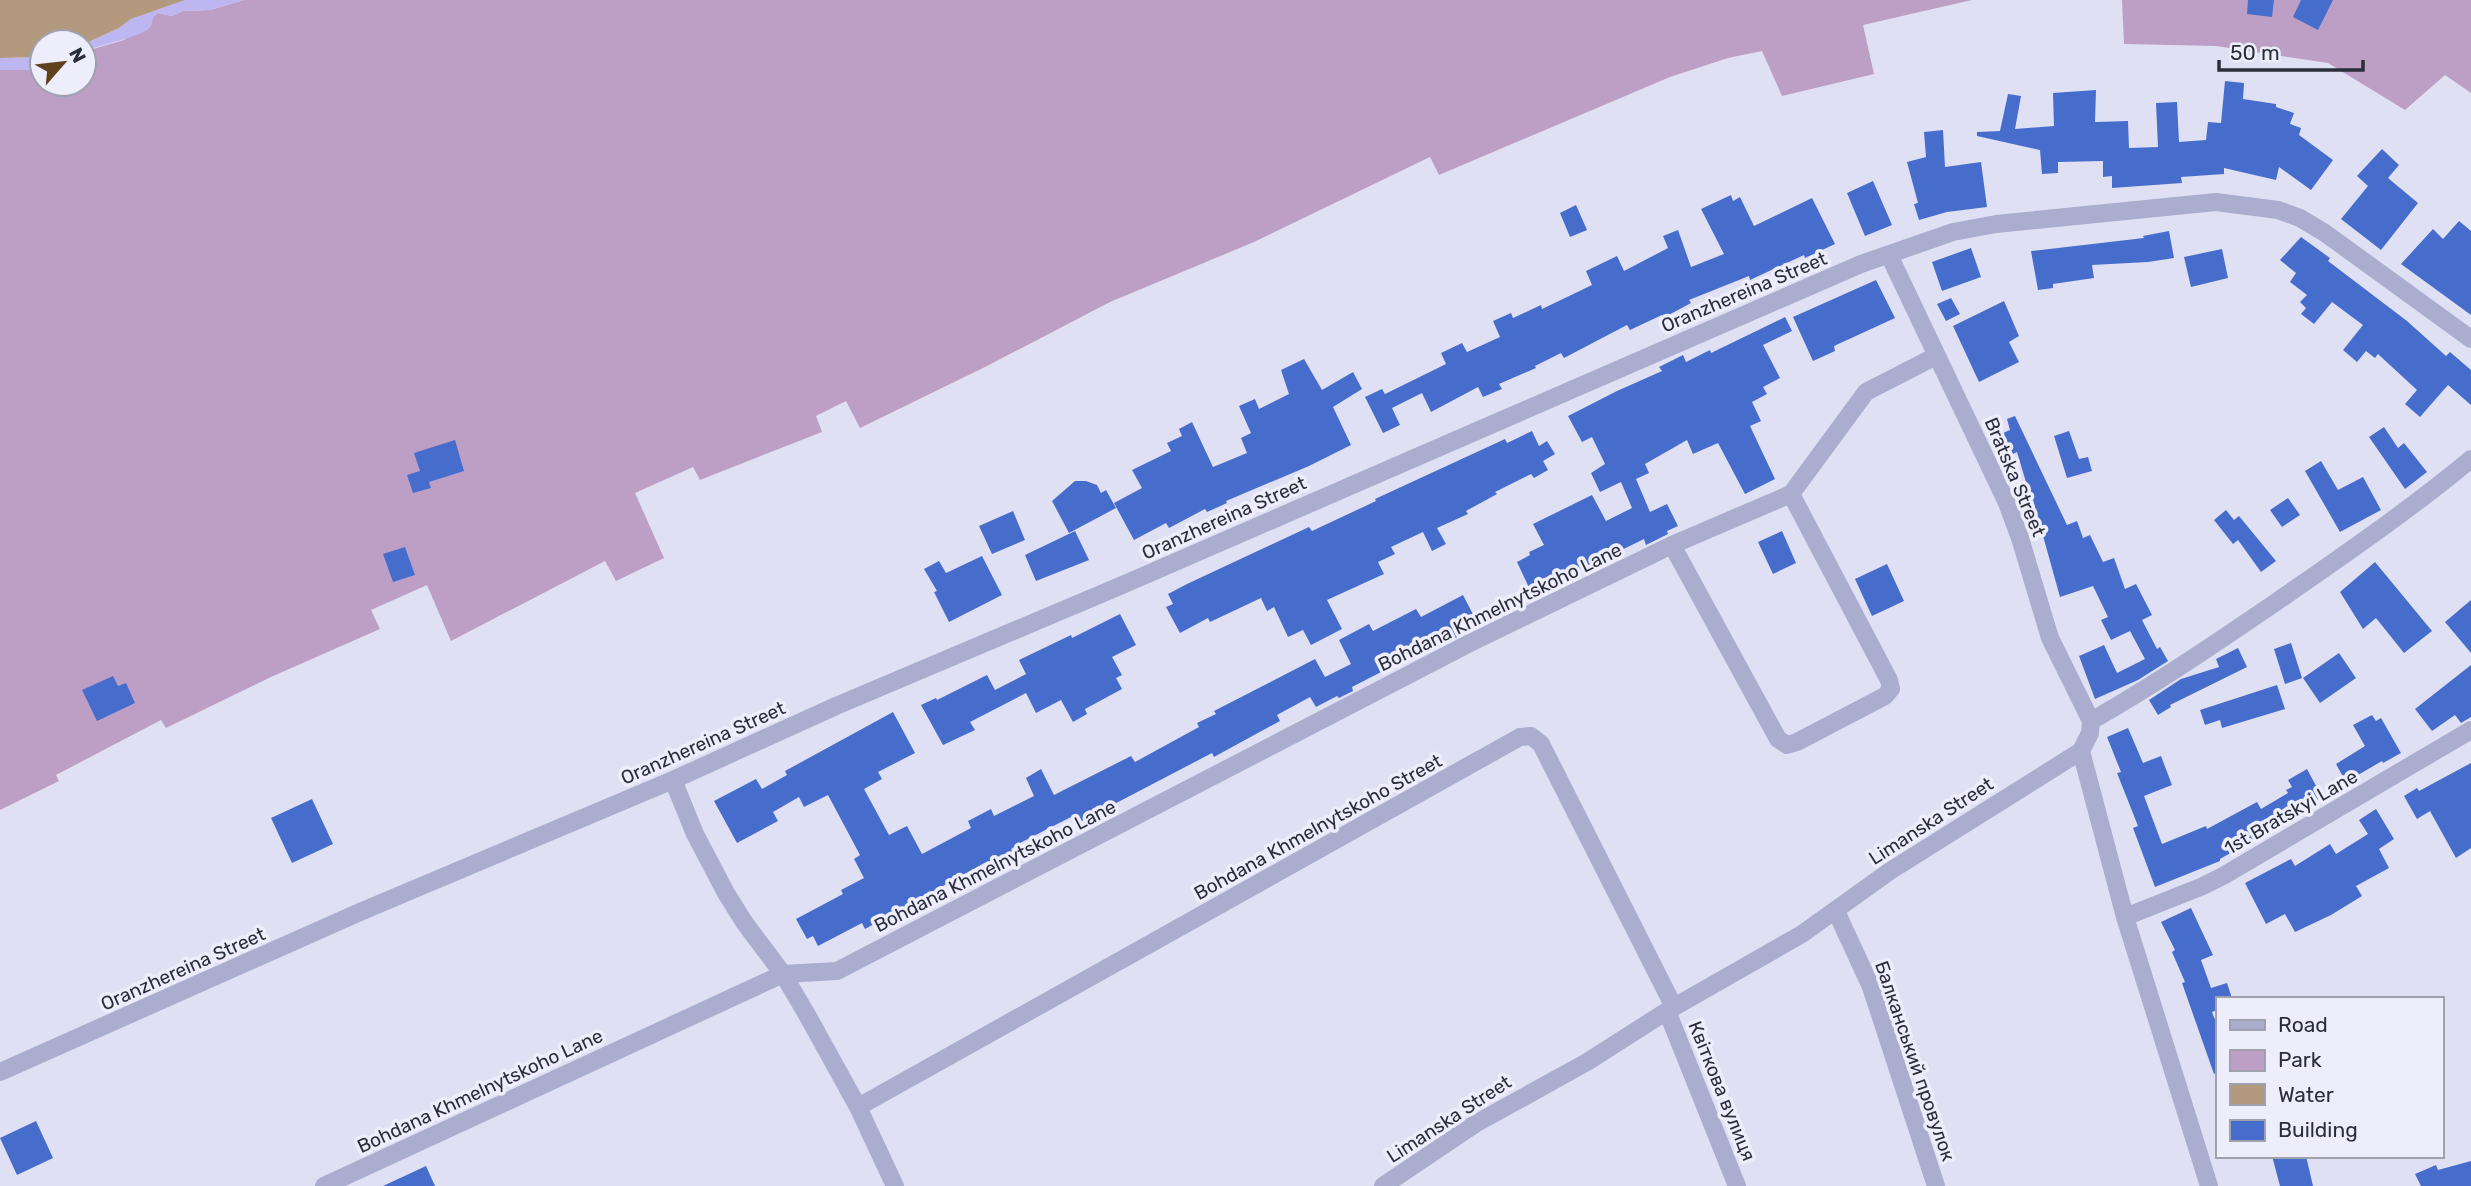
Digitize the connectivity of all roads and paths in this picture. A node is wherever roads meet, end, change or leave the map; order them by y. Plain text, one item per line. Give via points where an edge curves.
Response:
1 (1889, 255) junction
2 (2471, 339) edge
3 (1936, 356) junction
4 (2471, 459) edge
5 (1791, 494) junction
6 (1672, 545) junction
7 (2091, 721) junction
8 (2471, 730) edge
9 (2081, 751) junction
10 (674, 780) junction
11 (1836, 911) junction
12 (2125, 917) junction
13 (783, 974) junction
14 (1671, 1009) junction
15 (0, 1072) edge
16 (858, 1107) junction
17 (1395, 1183) edge
18 (324, 1186) edge
19 (895, 1186) edge
20 (1737, 1186) edge
21 (1936, 1186) edge
22 (2209, 1186) edge

1 - 2 street, Oranzhereina Street via 1953,232 2008,223 2216,202 2253,205 2300,218 2325,233
1 - 3 street, Bratska Street
1 - 10 street, Oranzhereina Street via 836,706
3 - 5 street via 1866,392
3 - 7 street, Bratska Street via 2007,503 2050,638
4 - 7 street via 2259,614
5 - 6 street, Bohdana Khmelnytskoho Lane
5 - 6 street via 1891,689 1797,742 1787,745 1778,738
6 - 13 street, Bohdana Khmelnytskoho Lane via 1468,644 837,971
7 - 9 street
8 - 12 street, 1st Bratskyi Lane via 2222,876
9 - 11 street, Limanska Street via 1890,871
9 - 12 street
10 - 13 street via 695,834 726,892
10 - 15 street, Oranzhereina Street via 360,912
11 - 14 street, Limanska Street
11 - 21 street, Балканський провулок via 1871,987
12 - 22 street
13 - 16 street
13 - 18 street, Bohdana Khmelnytskoho Lane
14 - 16 street, Bohdana Khmelnytskoho Street via 1541,744 1531,736 1520,737
14 - 17 street, Limanska Street via 1475,1124
14 - 20 street, Квіткова вулиця
16 - 19 street

